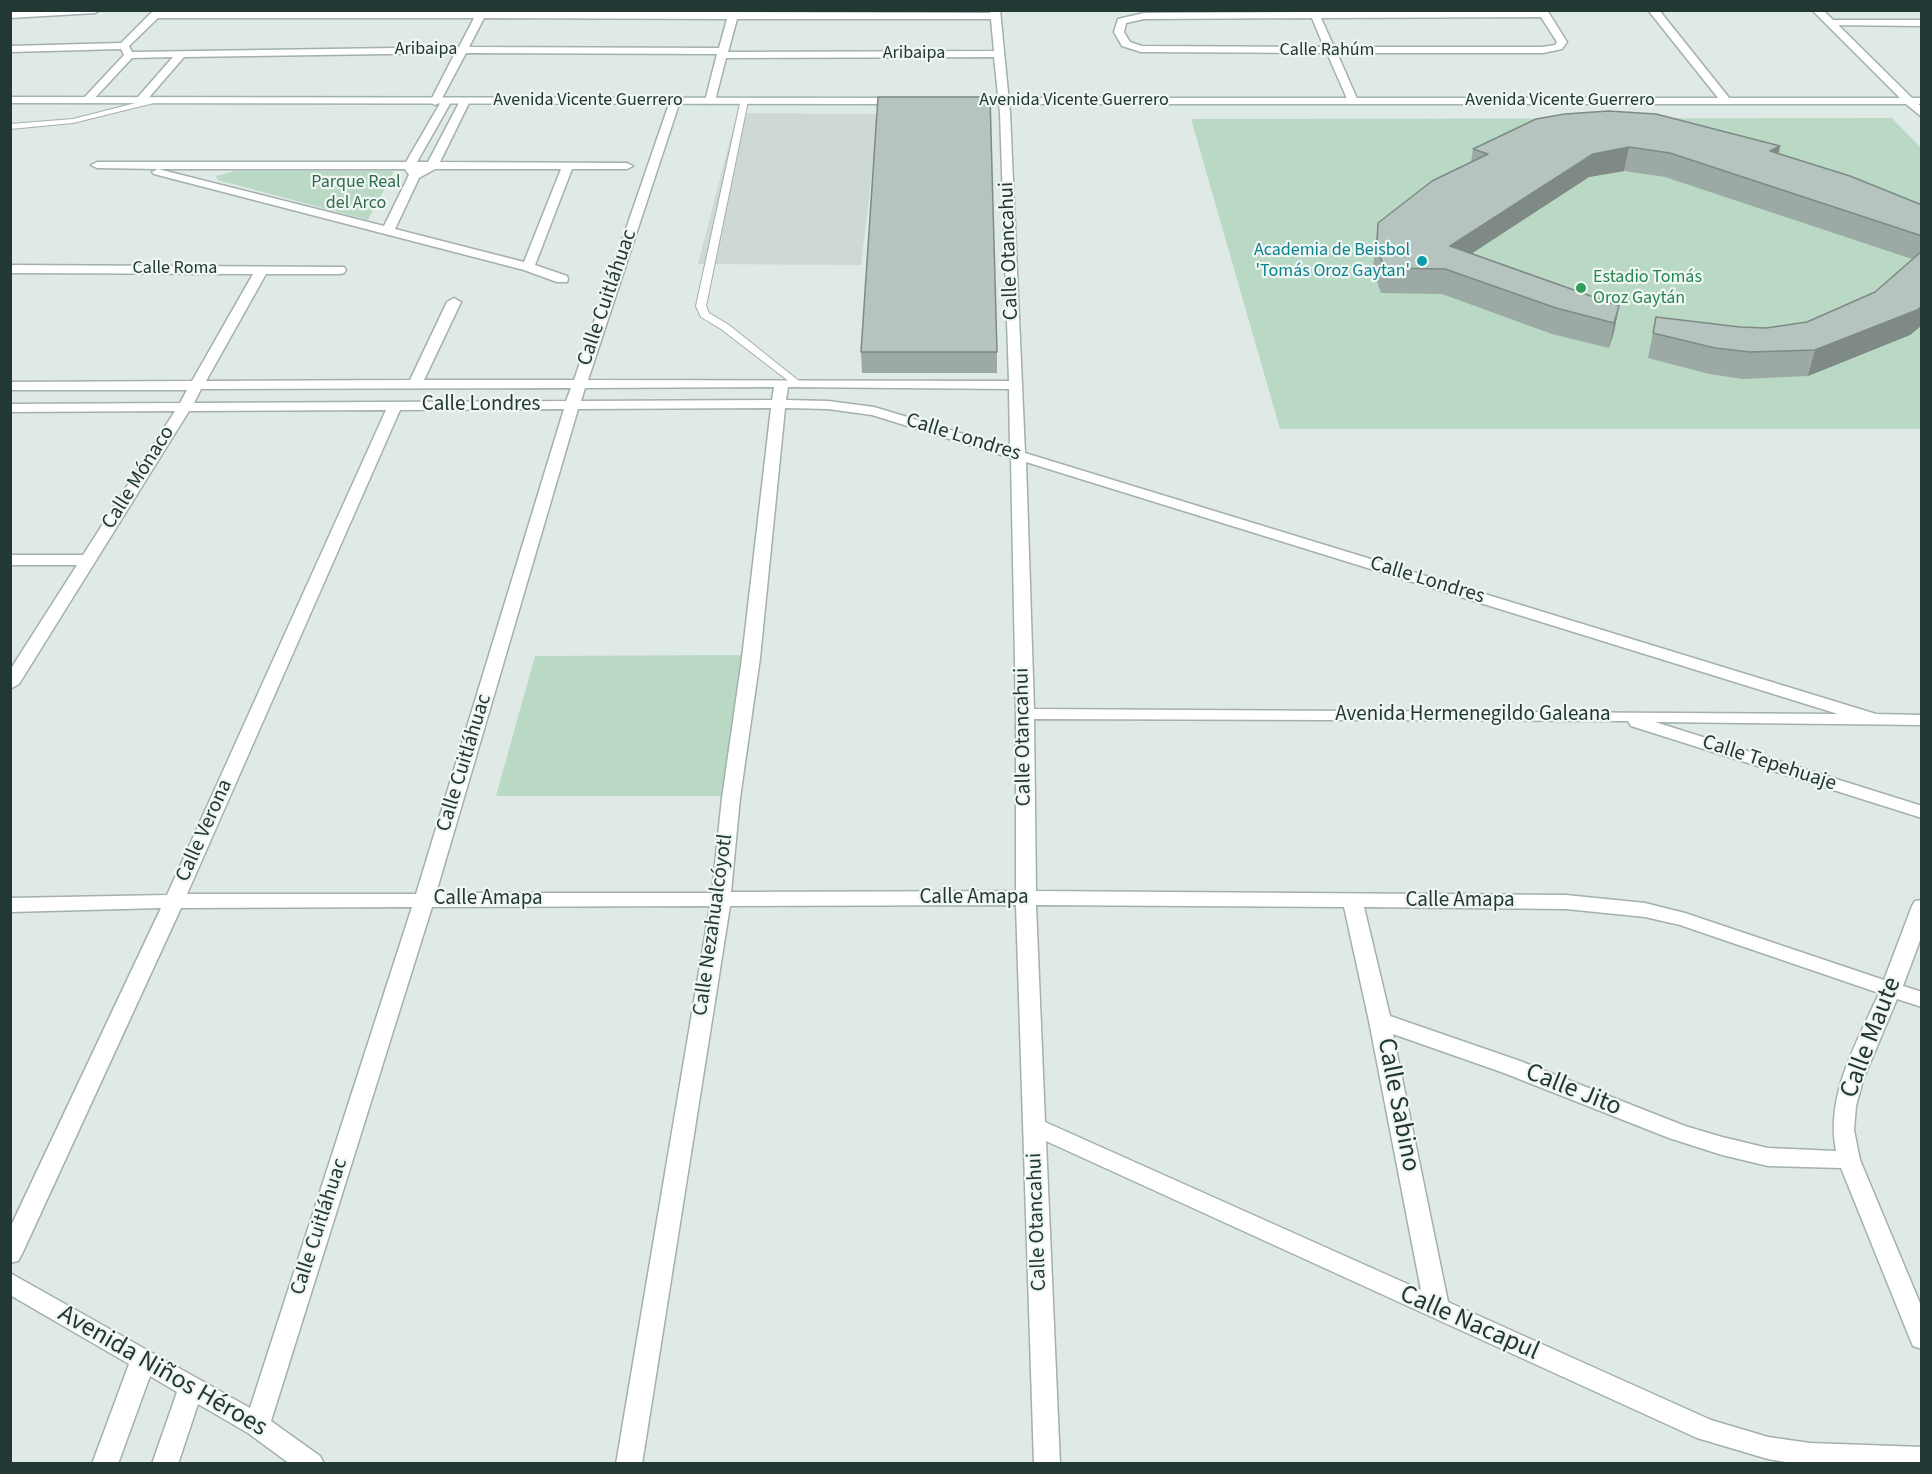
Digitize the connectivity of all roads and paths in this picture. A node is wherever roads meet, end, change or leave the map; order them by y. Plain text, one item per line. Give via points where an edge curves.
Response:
1 (95, 10) edge
2 (1653, 10) edge
3 (1817, 10) edge
4 (1314, 12) edge
5 (157, 13) edge
6 (995, 13) edge
7 (1543, 13) edge
8 (482, 14) edge
9 (733, 14) edge
10 (10, 15) edge
11 (1831, 23) junction
12 (1922, 23) edge
13 (10, 49) edge
14 (127, 51) junction
15 (461, 51) junction
16 (1330, 51) junction
17 (722, 53) junction
18 (999, 54) junction
19 (180, 56) junction
20 (10, 100) edge
21 (87, 100) junction
22 (141, 100) junction
23 (155, 100) junction
24 (465, 101) junction
25 (675, 101) junction
26 (710, 101) junction
27 (744, 101) junction
28 (911, 101) edge
29 (958, 101) edge
30 (1004, 101) junction
31 (1353, 101) junction
32 (1726, 101) junction
33 (1908, 101) junction
34 (1922, 101) edge
35 (441, 102) junction
36 (1922, 114) edge
37 (10, 127) edge
38 (97, 165) dead end
39 (133, 165) junction
40 (432, 166) junction
41 (568, 166) junction
42 (627, 166) dead end
43 (412, 171) junction
44 (388, 231) junction
45 (528, 267) junction
46 (10, 269) edge
47 (262, 269) junction
48 (340, 270) dead end
49 (562, 279) dead end
50 (454, 302) dead end
51 (788, 383) junction
52 (579, 384) junction
53 (415, 385) junction
54 (1016, 385) junction
55 (10, 386) edge
56 (197, 386) junction
57 (778, 404) junction
58 (572, 405) junction
59 (395, 406) junction
60 (10, 408) edge
61 (184, 408) junction
62 (1017, 454) junction
63 (10, 560) edge
64 (87, 560) junction
65 (11, 684) edge
66 (1024, 714) junction
67 (1617, 716) junction
68 (1877, 720) junction
69 (1922, 720) edge
70 (1922, 812) edge
71 (721, 898) junction
72 (1026, 898) junction
73 (424, 900) junction
74 (174, 901) junction
75 (1353, 901) junction
76 (10, 905) edge
77 (1922, 906) edge
78 (1892, 990) junction
79 (1922, 1000) edge
80 (1380, 1021) junction
81 (1034, 1126) junction
82 (1849, 1160) junction
83 (10, 1254) edge
84 (10, 1283) edge
85 (1437, 1310) junction
86 (1922, 1339) edge
87 (143, 1360) junction
88 (191, 1388) junction
89 (257, 1425) junction
90 (1922, 1458) edge
91 (1047, 1463) edge
92 (105, 1464) edge
93 (165, 1464) edge
94 (311, 1464) edge
95 (629, 1464) edge

1 - 10 street
2 - 32 street
3 - 11 street
4 - 7 street
4 - 16 street
4 - 16 street, Calle Rahúm via 1138,16 1121,21 1119,32 1126,44 1148,50
5 - 8 street
5 - 14 street
6 - 9 street
6 - 18 street, Calle Otancahui
7 - 16 street, Calle Rahúm via 1562,42 1558,47
8 - 9 street
8 - 15 street
9 - 17 street
11 - 12 street
11 - 33 street
13 - 14 street, Aribaipa
14 - 19 street, Aribaipa
14 - 21 street
15 - 17 street, Aribaipa
15 - 19 street, Aribaipa
15 - 35 street
16 - 31 street
17 - 18 street, Aribaipa
17 - 26 street
18 - 30 street, Calle Otancahui
19 - 22 street
20 - 21 street, Avenida Vicente Guerrero
21 - 22 street, Avenida Vicente Guerrero
22 - 23 street, Avenida Vicente Guerrero
23 - 35 street, Avenida Vicente Guerrero
23 - 37 lane via 73,121
24 - 25 street, Avenida Vicente Guerrero
24 - 35 street, Avenida Vicente Guerrero
24 - 40 street
25 - 26 street, Avenida Vicente Guerrero
25 - 52 street, Calle Cuitláhuac
26 - 27 street, Avenida Vicente Guerrero
27 - 28 street, Avenida Vicente Guerrero
27 - 51 lane via 701,306 705,315 725,327
29 - 30 street, Avenida Vicente Guerrero
30 - 31 street, Avenida Vicente Guerrero
30 - 54 street, Calle Otancahui
31 - 32 street, Avenida Vicente Guerrero
32 - 33 street, Avenida Vicente Guerrero
33 - 34 street, Avenida Vicente Guerrero
33 - 36 street
35 - 43 street
38 - 39 street
39 - 43 street
39 - 44 street
40 - 41 street
40 - 43 street
41 - 42 street
41 - 45 street
43 - 44 street
44 - 45 street
45 - 49 street
46 - 47 street, Calle Roma
47 - 48 street, Calle Roma
47 - 56 street, Calle Mónaco
50 - 53 street
51 - 52 street, Calle Londres
51 - 54 street, Calle Londres
51 - 57 street, Calle Nezahualcóyotl
52 - 53 street, Calle Londres
52 - 58 street, Calle Cuitláhuac
53 - 56 street, Calle Londres
54 - 62 street, Calle Otancahui
55 - 56 street, Calle Londres
56 - 61 street, Calle Mónaco
57 - 58 street, Calle Londres
57 - 62 street, Calle Londres via 874,411
57 - 71 street, Calle Nezahualcóyotl
58 - 59 street, Calle Londres
58 - 73 street, Calle Cuitláhuac
59 - 61 street, Calle Londres
59 - 74 street, Calle Verona
60 - 61 street, Calle Londres
61 - 64 street, Calle Mónaco
62 - 66 street, Calle Otancahui
62 - 68 street, Calle Londres
63 - 64 street
64 - 65 street, Calle Mónaco
66 - 67 street, Avenida Hermenegildo Galeana
66 - 72 street, Calle Otancahui
67 - 68 street, Avenida Hermenegildo Galeana
67 - 70 street, Calle Tepehuaje
68 - 69 street, Avenida Hermenegildo Galeana
71 - 72 street, Calle Amapa
71 - 73 street, Calle Amapa
71 - 95 street, Calle Nezahualcóyotl
72 - 75 street, Calle Amapa
72 - 81 street, Calle Otancahui
73 - 74 street, Calle Amapa
73 - 89 street, Calle Cuitláhuac
74 - 76 street, Calle Amapa
74 - 83 street, Calle Verona
75 - 78 street, Calle Amapa via 1566,902 1645,910
75 - 80 street, Calle Sabino
77 - 78 street, Calle Maute
78 - 79 street, Calle Amapa
78 - 82 street, Calle Maute via 1852,1080 1845,1106 1843,1130
80 - 82 street, Calle Jito via 1512,1067 1677,1132 1768,1157
80 - 85 street, Calle Sabino
81 - 85 street, Calle Nacapul
81 - 91 street, Calle Otancahui
82 - 86 street, Calle Maute
84 - 87 street, Avenida Niños Héroes
85 - 90 street, Calle Nacapul via 1706,1430 1743,1442 1810,1454
87 - 88 street, Avenida Niños Héroes
87 - 92 street
88 - 89 street, Avenida Niños Héroes
88 - 93 street
89 - 94 street, Avenida Niños Héroes

